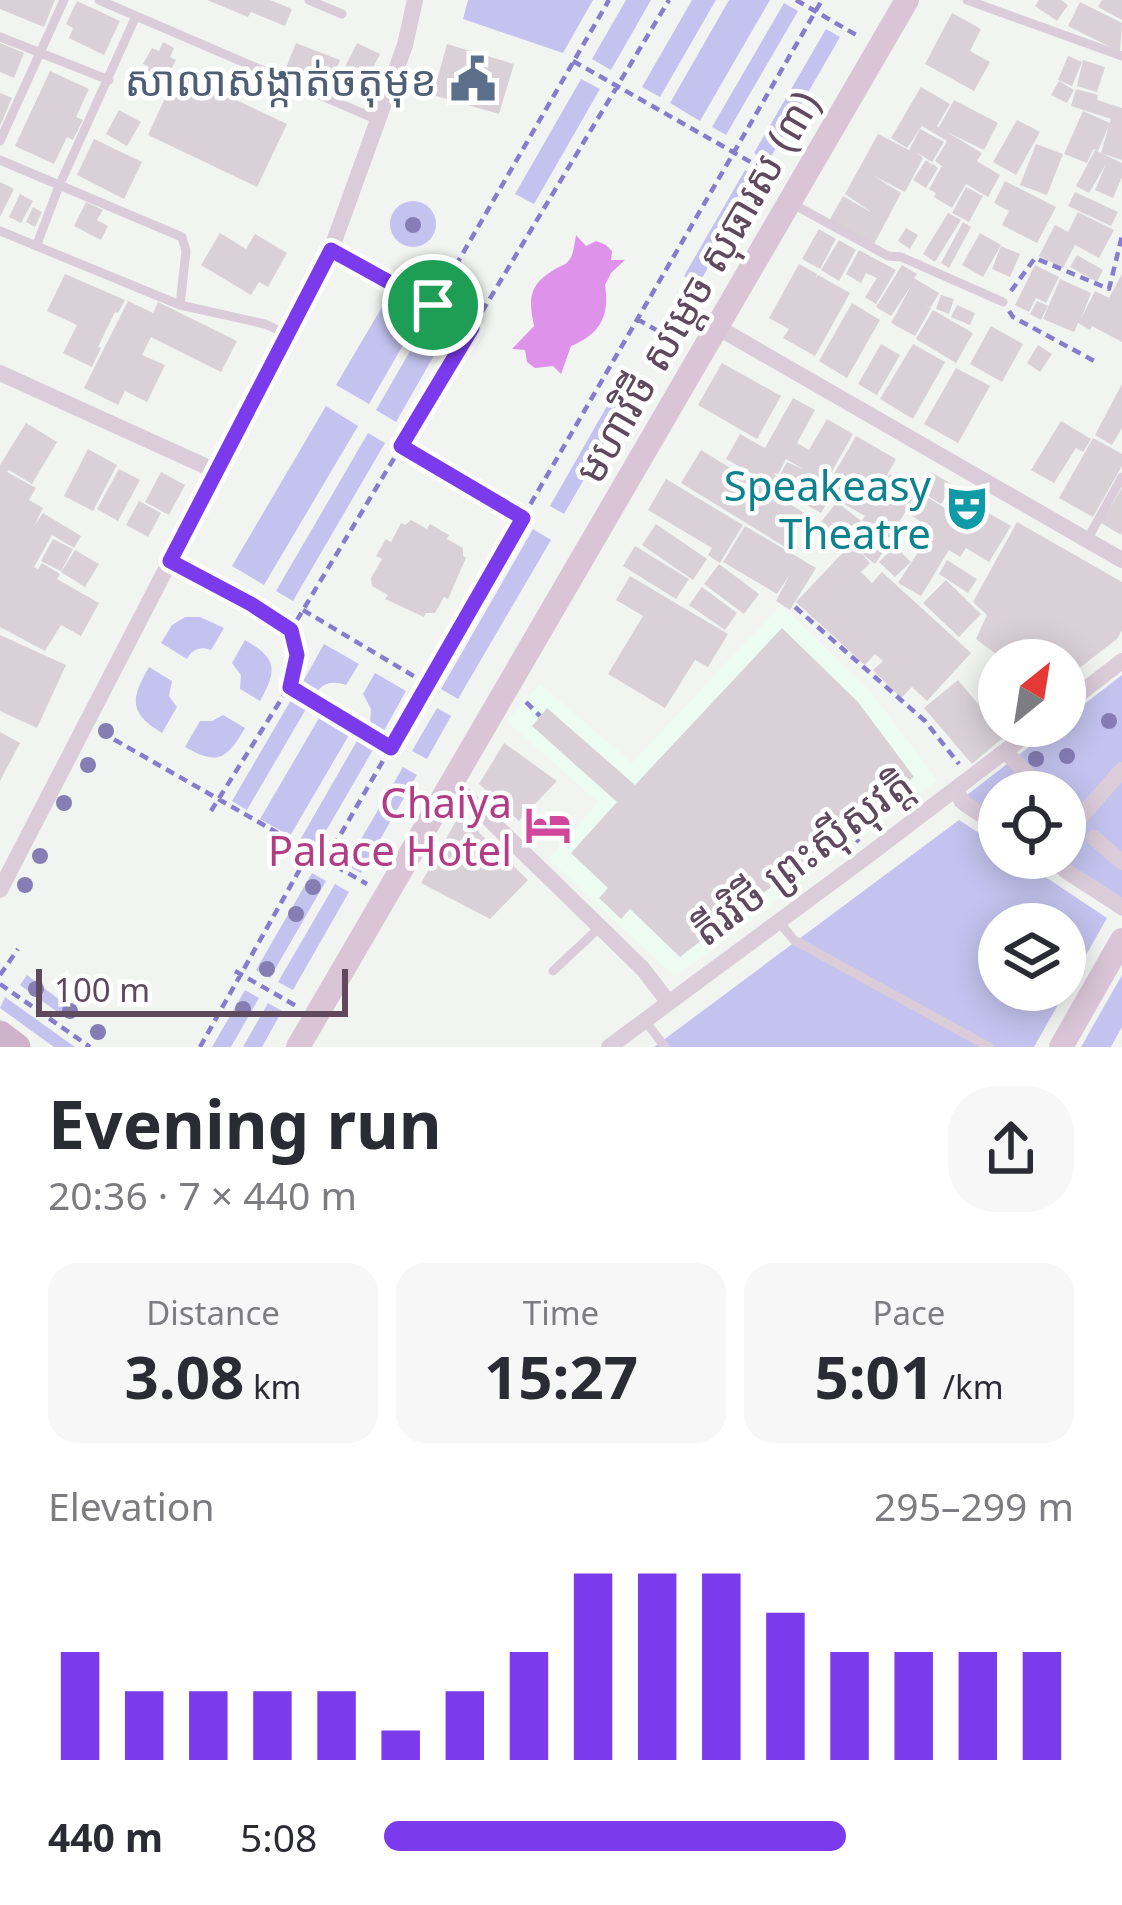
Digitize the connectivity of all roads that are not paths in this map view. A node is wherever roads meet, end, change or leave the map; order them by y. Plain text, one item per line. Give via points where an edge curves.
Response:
1 (64, 0) edge
2 (99, 0) edge
3 (309, 0) edge
4 (415, 0) edge
5 (907, 0) edge
6 (967, 0) edge
7 (341, 14) dead end
8 (136, 16) junction
9 (0, 37) edge
10 (40, 52) junction
11 (1122, 56) edge
12 (109, 80) junction
13 (378, 120) junction
14 (0, 141) edge
15 (0, 160) edge
16 (58, 186) junction
17 (794, 195) junction
18 (0, 231) edge
19 (37, 244) junction
20 (1003, 302) road end
21 (180, 304) junction
22 (717, 327) junction
23 (287, 334) junction
24 (0, 373) edge
25 (216, 471) junction
26 (1122, 477) edge
27 (1087, 540) junction
28 (1122, 560) edge
29 (1122, 661) edge
30 (1086, 689) edge
31 (1010, 747) edge
32 (1005, 751) junction
33 (1122, 770) edge
34 (1024, 771) edge
35 (452, 783) junction
36 (954, 790) junction
37 (1086, 811) edge
38 (978, 812) edge
39 (1094, 838) dead end
40 (1122, 862) edge
41 (1078, 879) edge
42 (0, 890) edge
43 (1122, 908) edge
44 (778, 922) junction
45 (599, 927) junction
46 (1122, 940) edge
47 (553, 971) dead end
48 (669, 1003) junction
49 (645, 1021) junction
50 (0, 1034) edge
51 (17, 1047) edge
52 (298, 1047) edge
53 (609, 1047) edge
54 (665, 1047) edge
55 (989, 1047) edge
56 (1060, 1047) edge

1 - 10 lane
2 - 8 lane
3 - 7 lane
4 - 13 street
5 - 17 street, មហាវិថី សម្តេច សុធារស (៣)
6 - 11 lane
8 - 12 lane
8 - 13 lane
9 - 10 lane
10 - 12 lane
10 - 14 lane
12 - 16 lane
13 - 23 street via 331,250
15 - 16 lane
16 - 19 lane
16 - 21 lane via 182,237
17 - 20 lane via 888,256
17 - 22 street, មហាវិថី សម្តេច សុធារស (៣)
18 - 19 lane
19 - 21 lane
21 - 23 lane
22 - 27 street
22 - 35 street, មហាវិថី សម្តេច សុធារស (៣)
23 - 25 street
24 - 25 street
25 - 42 street
26 - 27 lane
27 - 28 street
29 - 30 street
31 - 32 street, តីរវិថី ព្រះស៊ីសុវត្តិ
32 - 34 street
32 - 36 street, តីរវិថី ព្រះស៊ីសុវត្តិ
33 - 37 street
35 - 45 street
35 - 52 street, មហាវិថី សម្តេច សុធារស (៣)
36 - 38 street
36 - 44 street, តីរវិថី ព្រះស៊ីសុវត្តិ
39 - 40 street
41 - 43 street
44 - 48 street, តីរវិថី ព្រះស៊ីសុវត្តិ
44 - 55 lane via 794,940
45 - 47 lane
45 - 48 street
46 - 56 street
48 - 49 street, តីរវិថី ព្រះស៊ីសុវត្តិ
49 - 53 street, តីរវិថី ព្រះស៊ីសុវត្តិ
49 - 54 lane
50 - 51 main road

